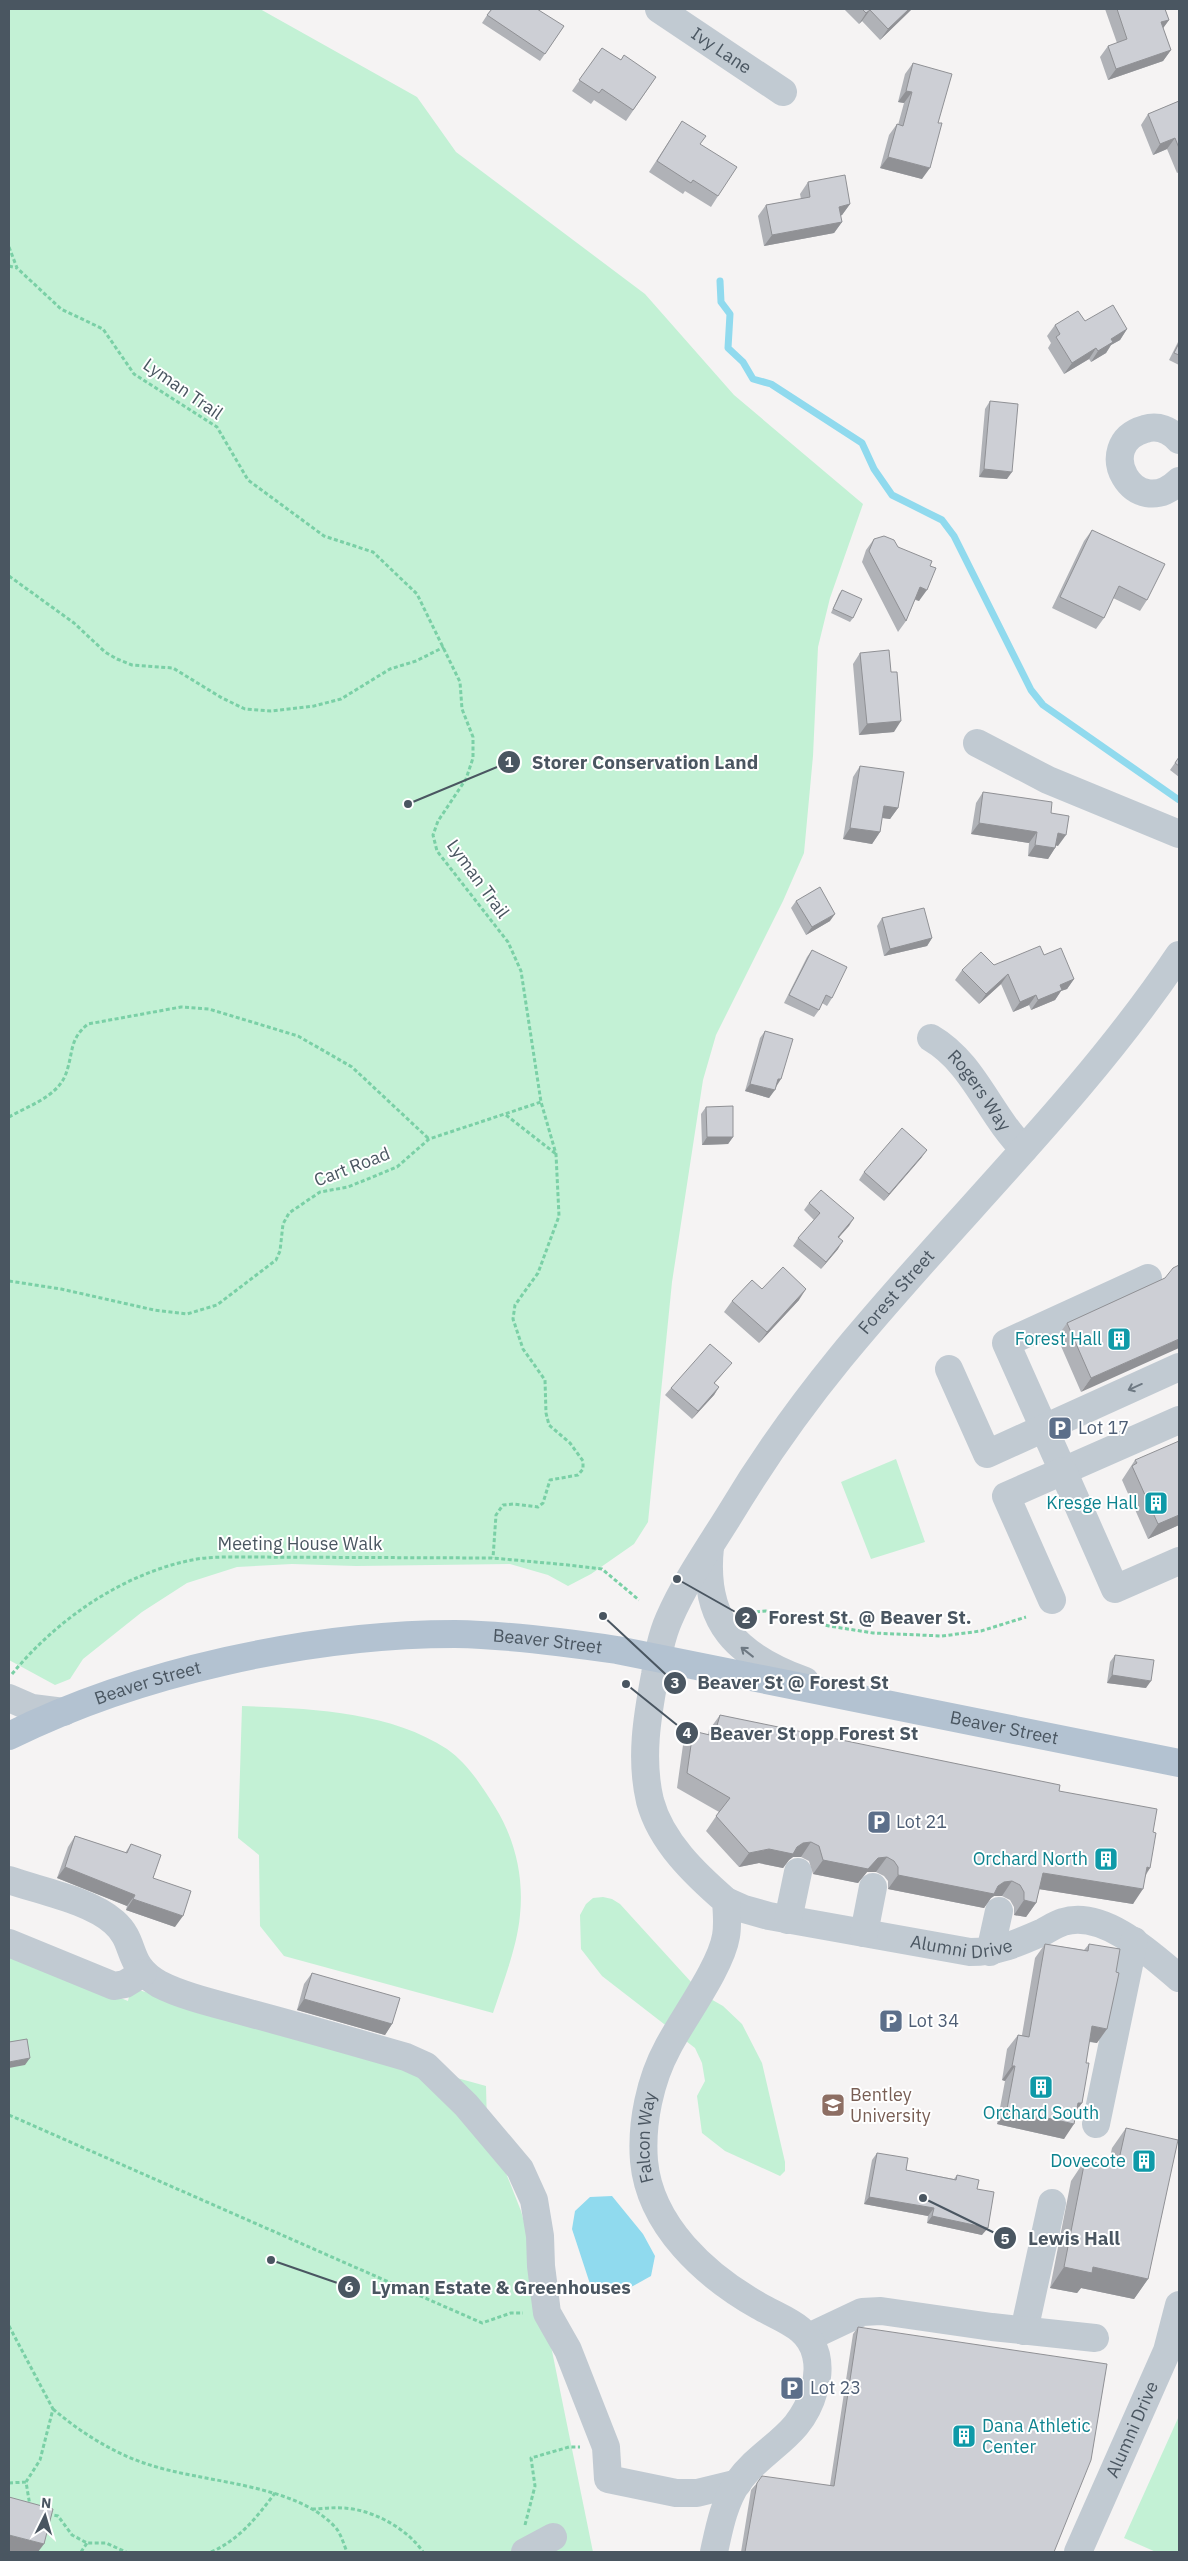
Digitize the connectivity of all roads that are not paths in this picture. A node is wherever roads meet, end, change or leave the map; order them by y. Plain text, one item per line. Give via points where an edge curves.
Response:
1 (659, 9) edge
2 (783, 92) dead end
3 (1179, 440) edge
4 (1179, 481) edge
5 (977, 743) dead end
6 (1179, 834) edge
7 (1179, 955) edge
8 (931, 1038) dead end
9 (1024, 1149) junction
10 (1148, 1278) dead end
11 (1179, 1367) edge
12 (949, 1369) dead end
13 (1179, 1420) edge
14 (1044, 1429) junction
15 (1063, 1471) junction
16 (711, 1545) junction
17 (1179, 1561) edge
18 (1052, 1600) dead end
19 (658, 1658) junction
20 (9, 1698) edge
21 (856, 1698) junction
22 (64, 1712) junction
23 (9, 1736) edge
24 (1179, 1763) edge
25 (798, 1872) dead end
26 (9, 1880) edge
27 (873, 1887) edge
28 (726, 1901) junction
29 (999, 1912) dead end
30 (788, 1920) junction
31 (864, 1933) junction
32 (1134, 1941) junction
33 (9, 1943) edge
34 (990, 1952) junction
35 (143, 1973) junction
36 (1179, 1978) edge
37 (1096, 2124) dead end
38 (1052, 2203) dead end
39 (1179, 2305) edge
40 (1024, 2331) junction
41 (809, 2337) junction
42 (1095, 2338) dead end
43 (738, 2483) junction
44 (553, 2538) dead end
45 (524, 2540) edge
46 (714, 2552) edge
47 (1078, 2552) edge

1 - 2 street, Ivy Lane
3 - 4 street via 1170,431 1159,428 1137,431 1128,438 1120,458 1125,478 1141,492 1162,493
5 - 6 street via 1048,780
7 - 9 street, Forest Street via 1110,1050
8 - 9 street, Rogers Way via 962,1064 1003,1125
9 - 16 street, Forest Street via 829,1371 776,1443
10 - 14 street via 1006,1342
11 -> 14 street
12 - 14 street via 987,1454
13 - 15 street
14 - 15 street
15 - 17 street via 1115,1589
15 - 18 street via 1006,1496
16 - 19 street, Forest Street via 670,1617
21 -> 16 street via 772,1667 735,1641 722,1625 710,1594 708,1569
19 - 21 main road, Beaver Street
19 - 22 main road, Beaver Street via 579,1644 512,1637 458,1634 389,1637 325,1644 223,1663 144,1684
19 - 28 street via 646,1717 644,1748 651,1804 662,1830 678,1854
20 - 22 street via 32,1708
21 - 24 main road, Beaver Street
22 - 23 main road, Beaver Street
25 - 30 street
26 - 35 street via 76,1902 114,1922 126,1936 135,1963
27 - 31 street
28 - 30 street, Alumni Drive
28 - 41 street, Falcon Way via 726,1937 719,1958 667,2049 652,2085 645,2124 644,2162 652,2195 667,2227 692,2255 727,2286 791,2322
29 - 34 street
30 - 31 street, Alumni Drive
31 - 34 street, Alumni Drive via 970,1952
32 - 34 street, Alumni Drive via 1117,1930 1096,1924 1064,1921 1010,1947
32 - 36 street, Alumni Drive
32 - 37 street
33 - 35 street via 114,1986 126,1984
35 - 43 street via 161,1984 216,2003 406,2056 426,2066 466,2105 520,2169 534,2200 547,2313 568,2350 606,2447 608,2479 676,2493 696,2493
38 - 40 street
39 - 47 street, Alumni Drive via 1167,2351
40 - 41 street via 881,2310 862,2312
40 - 42 street
41 - 43 street via 816,2355 818,2375 811,2402 799,2424
43 - 46 street via 719,2528
44 - 45 street

